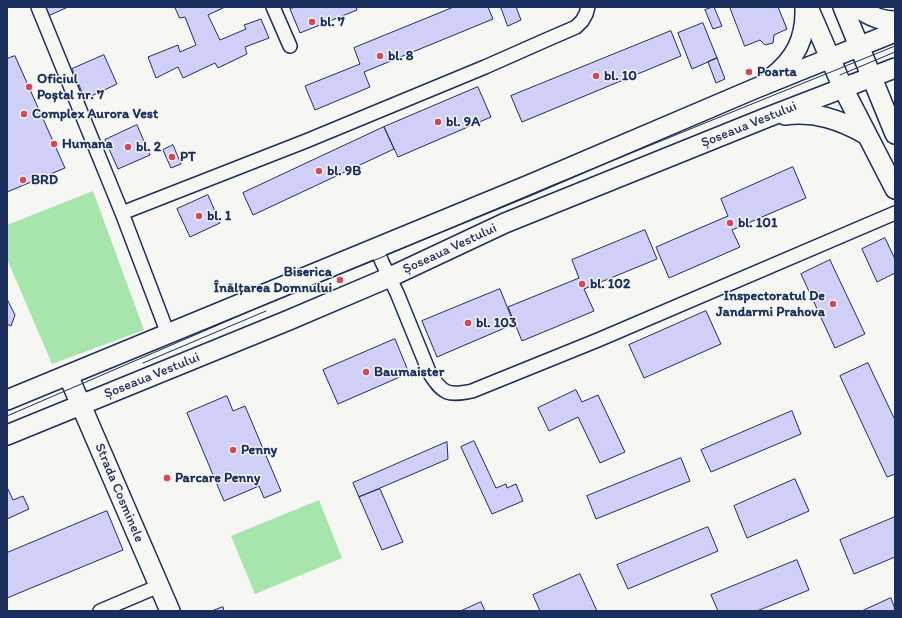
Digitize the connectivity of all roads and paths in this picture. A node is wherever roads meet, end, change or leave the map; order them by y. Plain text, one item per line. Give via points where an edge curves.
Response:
1 (38, 7) edge
2 (273, 7) edge
3 (588, 7) edge
4 (807, 7) edge
5 (843, 7) edge
6 (857, 7) edge
7 (895, 21) edge
8 (895, 32) edge
9 (290, 46) dead end
10 (859, 46) junction
11 (830, 58) junction
12 (895, 68) edge
13 (872, 77) junction
14 (757, 88) junction
15 (843, 88) junction
16 (768, 117) junction
17 (895, 134) edge
18 (867, 135) junction
19 (895, 189) edge
20 (122, 213) junction
21 (895, 213) edge
22 (376, 247) junction
23 (390, 277) junction
24 (168, 334) junction
25 (68, 375) junction
26 (7, 400) edge
27 (81, 404) junction
28 (7, 435) edge
29 (159, 586) junction
30 (100, 611) edge
31 (170, 611) edge

1 - 20 street
2 - 9 street
3 - 20 street via 582,21 576,26 485,67
4 - 11 main road
4 - 14 main road via 803,35 796,52 780,71
5 - 10 main road
6 - 7 main road via 872,16
8 - 10 main road, Șoseaua Vestului
10 - 11 main road, Șoseaua Vestului
10 - 13 main road
11 - 14 main road, Șoseaua Vestului
11 - 15 main road
12 - 13 main road, Șoseaua Vestului
13 - 15 main road, Șoseaua Vestului
13 - 17 main road
14 - 22 main road, Șoseaua Vestului
15 - 16 main road, Șoseaua Vestului
15 - 18 main road
16 - 18 main road via 795,114 822,116
16 - 23 main road, Șoseaua Vestului via 506,223
18 - 19 main road
20 - 24 street
21 - 23 street via 598,340 462,393 451,394 444,390 430,374
22 - 23 street
22 - 24 main road, Șoseaua Vestului
23 - 27 main road, Șoseaua Vestului
24 - 25 main road, Șoseaua Vestului
25 - 26 main road, Șoseaua Vestului
25 - 27 main road, Strada Cosminele
27 - 28 main road, Șoseaua Vestului
27 - 29 main road, Strada Cosminele
29 - 30 street
29 - 31 main road, Strada Cosminele

